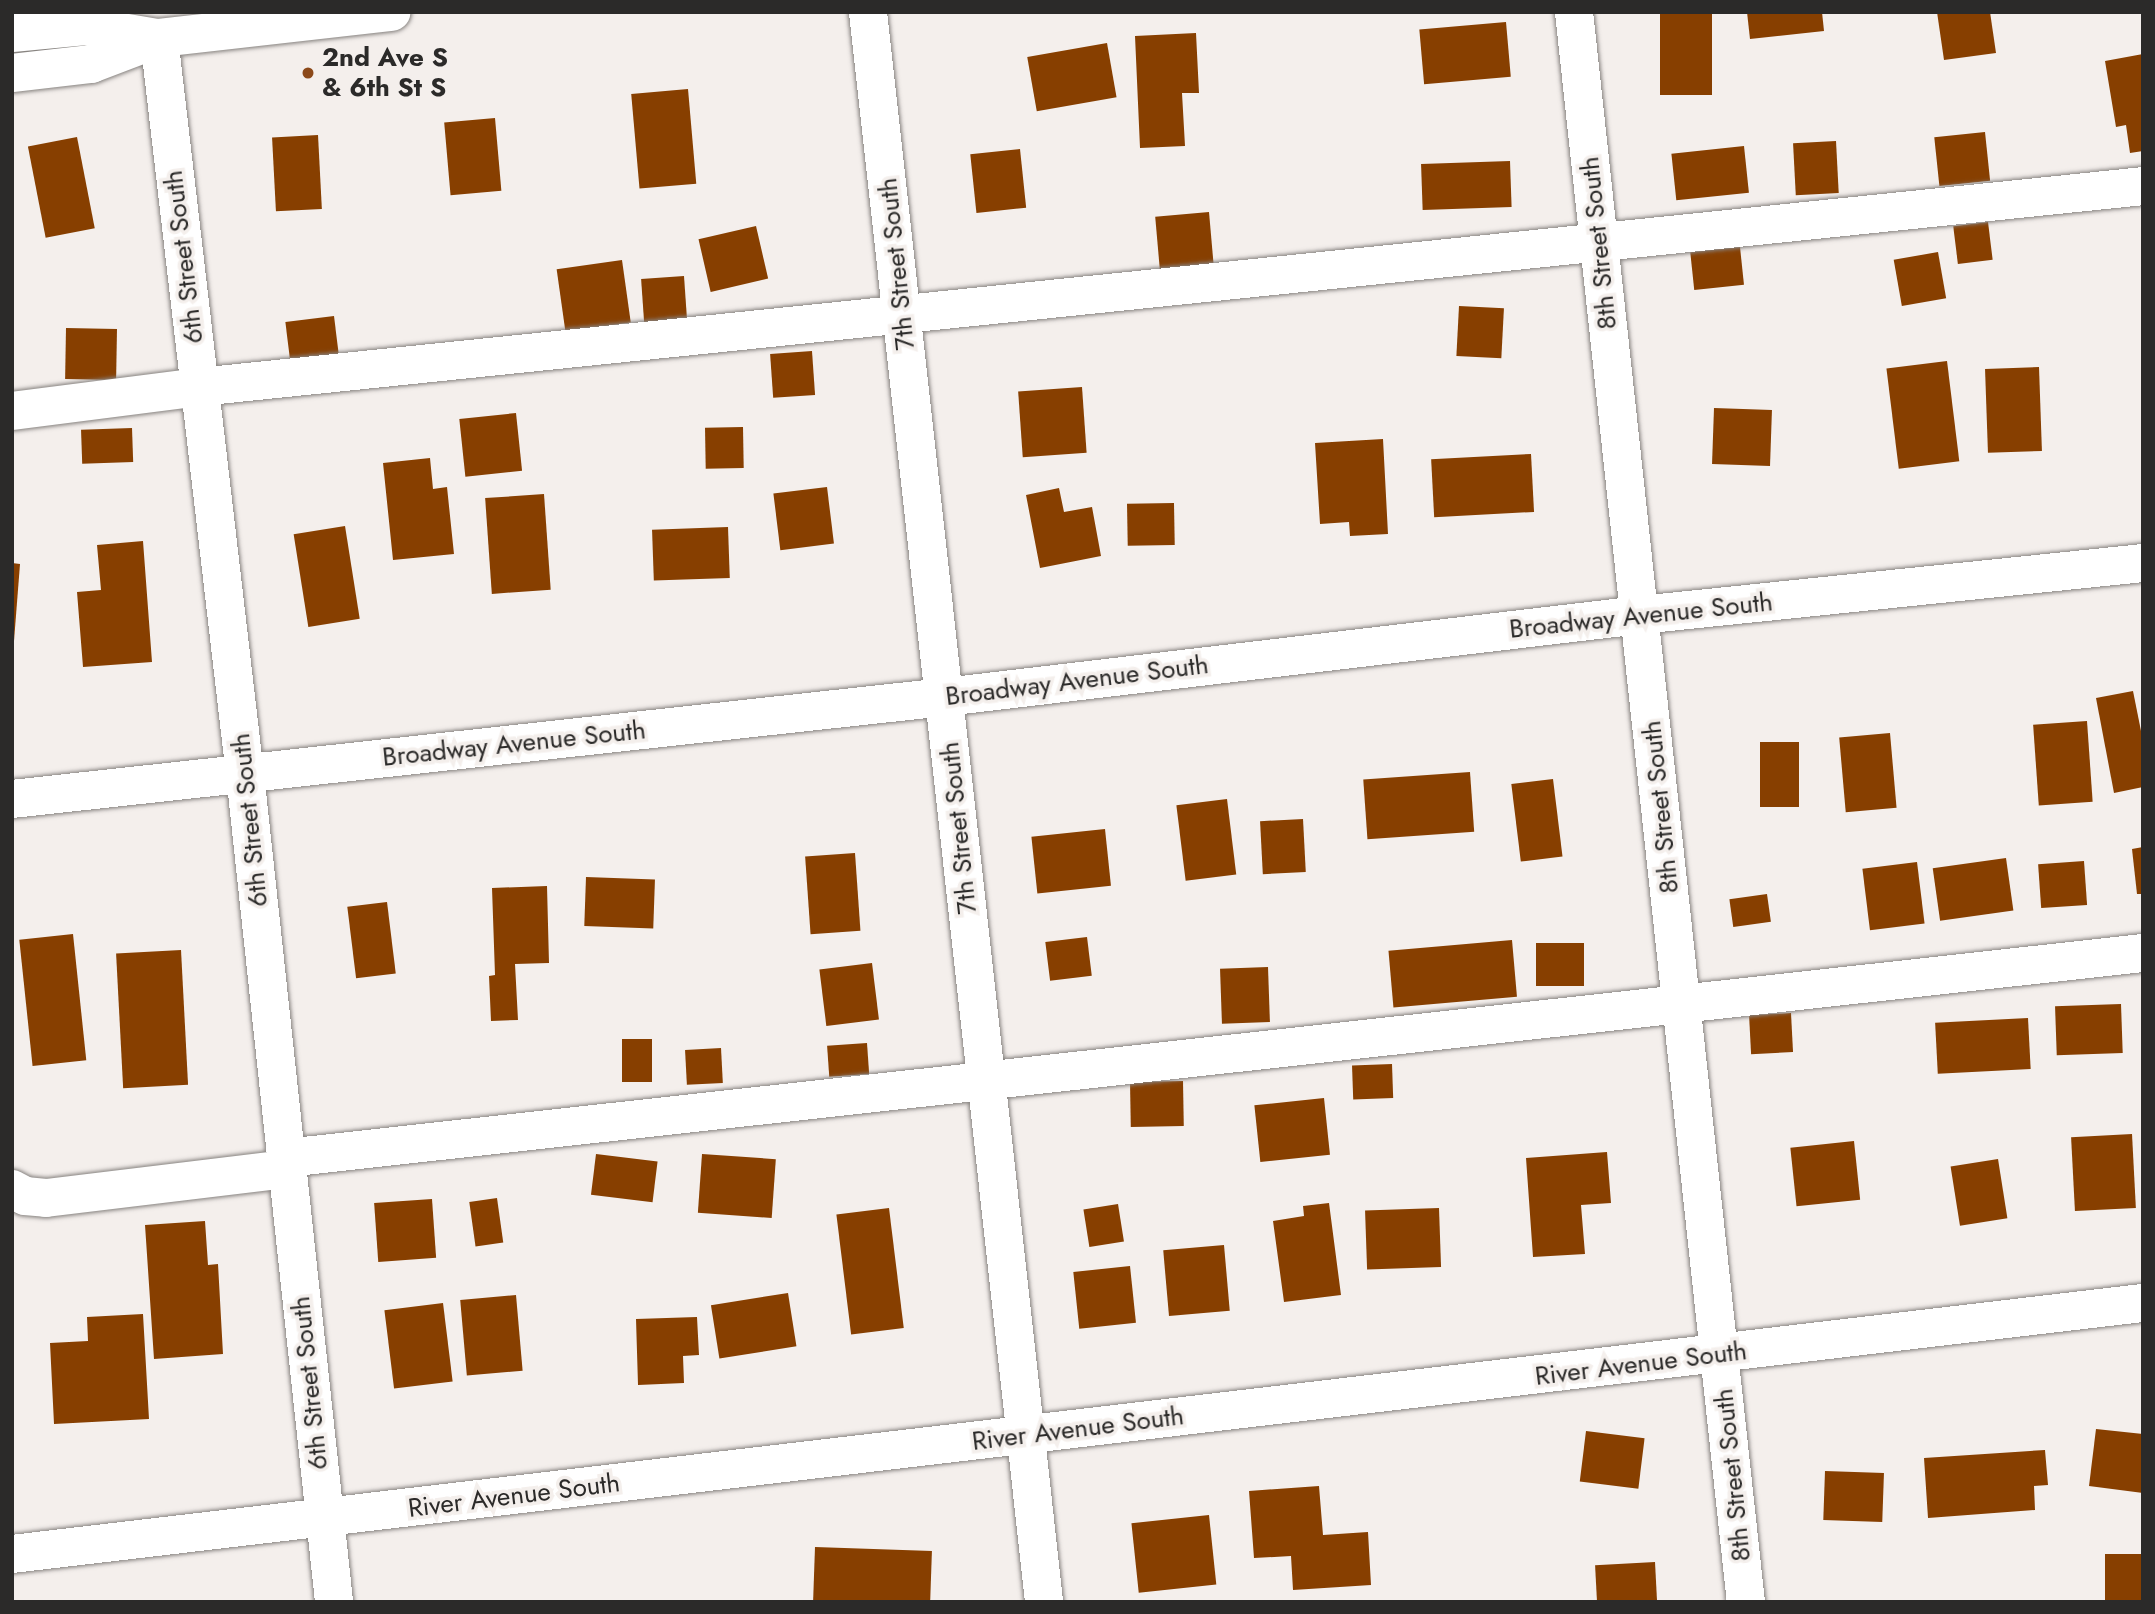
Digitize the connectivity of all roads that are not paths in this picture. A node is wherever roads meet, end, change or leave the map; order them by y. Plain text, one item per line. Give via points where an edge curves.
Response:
1 (391, 12) edge
2 (868, 12) edge
3 (1574, 12) edge
4 (12, 33) edge
5 (159, 38) junction
6 (12, 73) edge
7 (2143, 186) edge
8 (1600, 243) junction
9 (902, 316) junction
10 (200, 387) junction
11 (12, 411) edge
12 (2143, 564) edge
13 (1640, 615) junction
14 (945, 697) junction
15 (246, 774) junction
16 (12, 799) edge
17 (2143, 953) edge
18 (1682, 1004) junction
19 (987, 1081) junction
20 (287, 1163) junction
21 (12, 1189) edge
22 (2143, 1303) edge
23 (1720, 1355) junction
24 (1026, 1435) junction
25 (325, 1518) junction
26 (12, 1555) edge
27 (334, 1602) edge
28 (1044, 1602) edge
29 (1746, 1602) edge

1 - 5 street
2 - 9 street, 7th Street South
3 - 8 street, 8th Street South
4 - 5 street via 86,26
5 - 6 street via 91,64
5 - 10 street, 6th Street South
7 - 8 street
8 - 9 street
8 - 13 street, 8th Street South
9 - 10 street
9 - 14 street, 7th Street South
10 - 11 street
10 - 15 street, 6th Street South
12 - 13 street, Broadway Avenue South
13 - 14 street, Broadway Avenue South
13 - 18 street, 8th Street South
14 - 15 street, Broadway Avenue South
14 - 19 street, 7th Street South
15 - 16 street, Broadway Avenue South
15 - 20 street, 6th Street South
17 - 18 street
18 - 19 street
18 - 23 street, 8th Street South
19 - 20 street
19 - 24 street, 7th Street South
20 - 21 street via 46,1198
20 - 25 street, 6th Street South
22 - 23 street, River Avenue South
23 - 24 street, River Avenue South
23 - 29 street, 8th Street South
24 - 25 street, River Avenue South
24 - 28 street, 7th Street South
25 - 26 street, River Avenue South
25 - 27 street, 6th Street South

